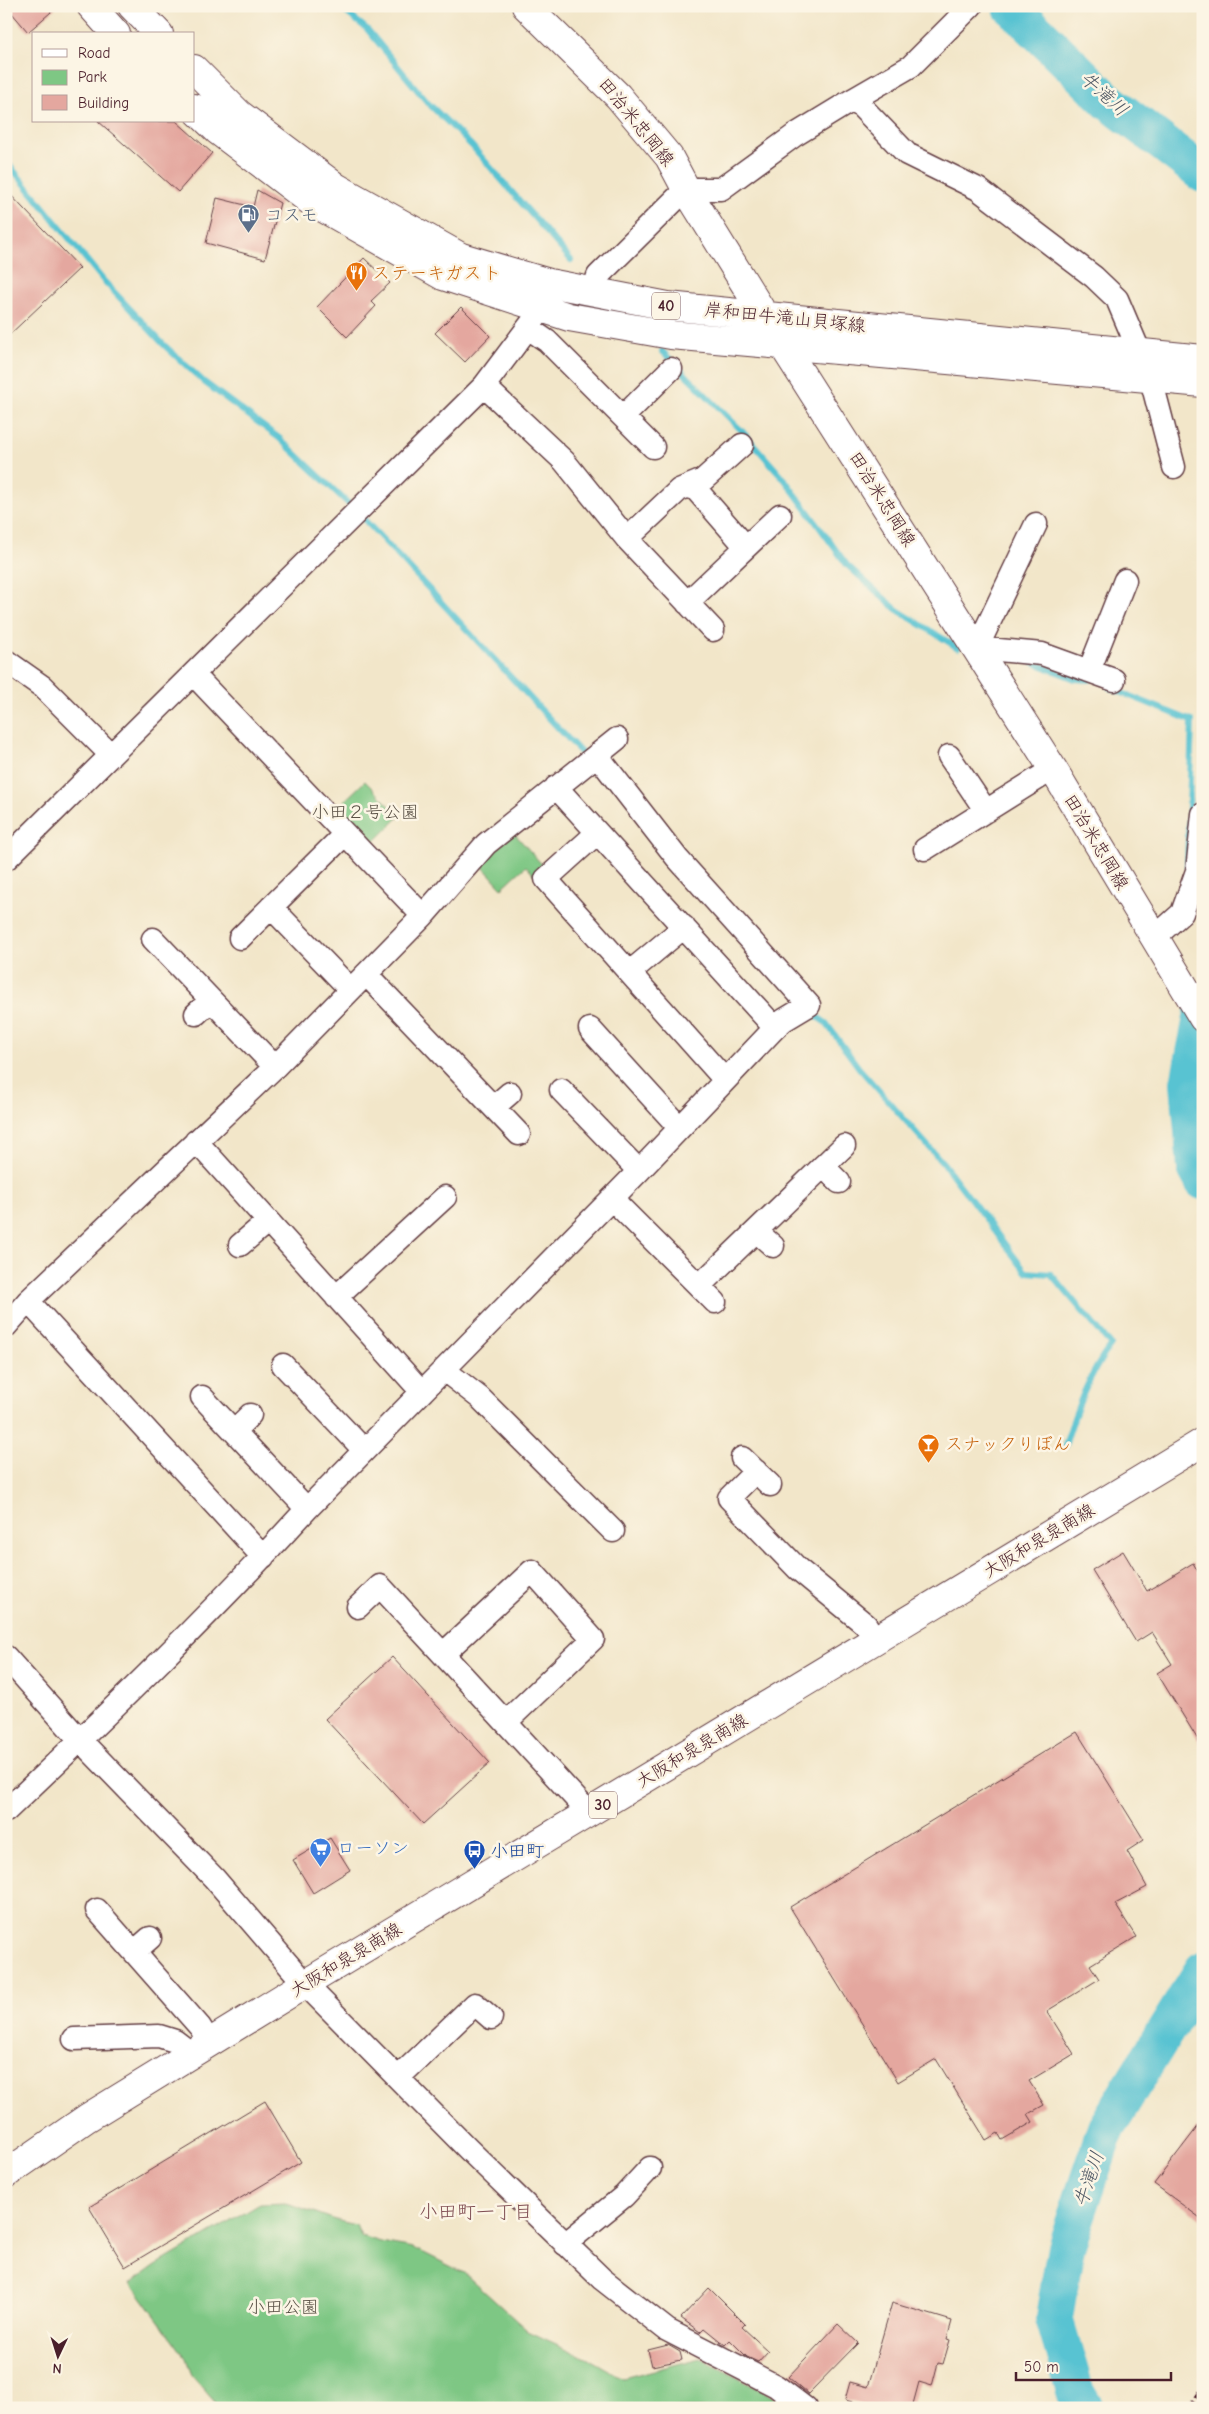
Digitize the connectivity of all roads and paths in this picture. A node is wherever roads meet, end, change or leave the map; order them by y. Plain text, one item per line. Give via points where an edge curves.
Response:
1 (90, 6) edge
2 (132, 6) edge
3 (526, 6) edge
4 (971, 6) edge
5 (114, 32) edge
6 (157, 32) edge
7 (195, 70) edge
8 (854, 99) junction
9 (195, 109) edge
10 (686, 189) junction
11 (597, 279) dead end
12 (539, 306) junction
13 (767, 317) junction
14 (784, 347) junction
15 (1140, 354) junction
16 (1203, 359) edge
17 (671, 369) dead end
18 (1151, 379) junction
19 (1203, 383) edge
20 (484, 386) junction
21 (623, 417) junction
22 (742, 445) dead end
23 (653, 447) dead end
24 (1174, 467) dead end
25 (693, 486) junction
26 (780, 514) dead end
27 (1036, 524) dead end
28 (627, 539) junction
29 (746, 547) junction
30 (1125, 580) dead end
31 (687, 603) junction
32 (713, 630) dead end
33 (977, 648) junction
34 (6, 661) edge
35 (1089, 671) junction
36 (194, 675) junction
37 (1114, 680) dead end
38 (617, 739) dead end
39 (110, 754) junction
40 (949, 756) dead end
41 (591, 760) junction
42 (1053, 769) junction
43 (556, 787) junction
44 (986, 811) junction
45 (1203, 814) edge
46 (597, 833) junction
47 (345, 834) junction
48 (925, 849) dead end
49 (6, 860) edge
50 (272, 906) junction
51 (423, 916) junction
52 (684, 928) junction
53 (240, 938) dead end
54 (1154, 938) junction
55 (153, 939) dead end
56 (630, 972) junction
57 (366, 974) junction
58 (350, 990) junction
59 (1203, 1018) edge
60 (775, 1028) junction
61 (590, 1029) dead end
62 (274, 1066) junction
63 (725, 1080) junction
64 (562, 1090) dead end
65 (679, 1127) junction
66 (519, 1134) dead end
67 (196, 1141) junction
68 (844, 1146) dead end
69 (823, 1166) junction
70 (639, 1171) junction
71 (839, 1182) dead end
72 (445, 1196) dead end
73 (612, 1199) junction
74 (268, 1221) junction
75 (756, 1231) junction
76 (240, 1245) dead end
77 (773, 1246) dead end
78 (699, 1286) junction
79 (336, 1297) junction
80 (28, 1301) junction
81 (715, 1302) dead end
82 (6, 1326) edge
83 (282, 1364) dead end
84 (444, 1370) junction
85 (422, 1392) junction
86 (202, 1397) dead end
87 (250, 1415) dead end
88 (234, 1431) junction
89 (1203, 1442) edge
90 (364, 1450) junction
91 (756, 1471) dead end
92 (307, 1509) junction
93 (613, 1531) dead end
94 (263, 1557) junction
95 (358, 1607) dead end
96 (875, 1640) junction
97 (443, 1654) junction
98 (6, 1657) edge
99 (506, 1722) junction
100 (80, 1740) junction
101 (6, 1811) edge
102 (588, 1814) junction
103 (97, 1910) dead end
104 (305, 1984) junction
105 (491, 2018) dead end
106 (74, 2039) dead end
107 (201, 2048) junction
108 (398, 2078) junction
109 (10, 2165) edge
110 (650, 2168) dead end
111 (566, 2244) junction
112 (806, 2408) edge

1 - 5 main road
2 - 6 main road
3 - 10 main road, 田治米忠岡線 via 618,96 669,157
4 - 8 street via 911,66
7 - 12 main road, 岸和田牛滝山貝塚線 / 40 via 239,114 336,187
8 - 10 street via 795,135 721,188
8 - 15 street via 907,154 978,189 1094,277 1117,300
9 - 12 main road, 岸和田牛滝山貝塚線 / 40 via 217,130 309,200 443,276
10 - 11 street
10 - 13 main road, 田治米忠岡線
12 - 13 main road, 岸和田牛滝山貝塚線 / 40 via 668,306
12 - 14 main road, 岸和田牛滝山貝塚線 / 40 via 569,317 671,336
12 - 20 street
12 - 21 street via 547,341
13 - 14 main road, 田治米忠岡線
13 - 15 main road, 岸和田牛滝山貝塚線 / 40
14 - 18 main road, 岸和田牛滝山貝塚線 / 40
14 - 33 main road, 田治米忠岡線
15 - 16 main road, 岸和田牛滝山貝塚線 / 40
15 - 18 street
17 - 21 street
18 - 19 main road, 岸和田牛滝山貝塚線 / 40
18 - 24 street
20 - 28 street via 564,460
20 - 36 street
21 - 23 street
22 - 25 street
25 - 28 street via 679,490
25 - 29 street
26 - 29 street
27 - 33 street
28 - 31 street
29 - 31 street
30 - 35 street
31 - 32 street
33 - 35 street via 1042,654
33 - 42 main road, 田治米忠岡線
34 - 39 street via 43,687
35 - 37 street
36 - 39 street
36 - 47 street
38 - 41 street
39 - 49 street
40 - 44 street
41 - 43 street
41 - 60 street via 694,866 809,1005
42 - 44 street
42 - 54 main road, 田治米忠岡線
43 - 46 street
43 - 51 street via 486,844
44 - 48 street
45 - 54 street via 1197,871 1182,913
46 - 52 street
46 - 56 street via 546,879
47 - 50 street
47 - 51 street
50 - 53 street
50 - 58 street
51 - 57 street
52 - 56 street
52 - 60 street
54 - 59 main road, 田治米忠岡線
55 - 62 street via 203,1007
56 - 63 street
57 - 58 street
57 - 66 street via 436,1032 502,1100
58 - 62 street
60 - 63 street
61 - 65 street
62 - 67 street
63 - 65 street
64 - 70 street
65 - 70 street
67 - 74 street
67 - 80 street
68 - 69 street
69 - 71 street
69 - 75 street
70 - 73 street
72 - 79 street via 418,1235
73 - 78 street
73 - 84 street
74 - 76 street
74 - 79 street
75 - 77 street
75 - 78 street
78 - 81 street
79 - 85 street
80 - 82 street
80 - 94 street
83 - 90 street
84 - 85 street
84 - 93 street via 480,1398
85 - 90 street
86 - 88 street
87 - 88 street
88 - 92 street
89 - 96 main road, 大阪和泉泉南線 / 30
90 - 92 street
91 - 96 street via 729,1498 792,1575 866,1625
92 - 94 street
94 - 100 street
95 - 97 street via 380,1586
96 - 102 main road, 大阪和泉泉南線 / 30
97 - 99 street
97 - 99 street via 532,1571 593,1639
98 - 100 street
99 - 102 street
100 - 101 street
100 - 104 street via 214,1878
102 - 104 main road, 大阪和泉泉南線 / 30
103 - 107 street via 142,1946 200,2027
104 - 107 main road, 大阪和泉泉南線 / 30
104 - 108 street
105 - 108 street via 475,2004
106 - 107 street via 159,2036
107 - 109 main road, 大阪和泉泉南線 / 30
108 - 111 street
110 - 111 street via 624,2196
111 - 112 street via 602,2279 667,2330 776,2386

